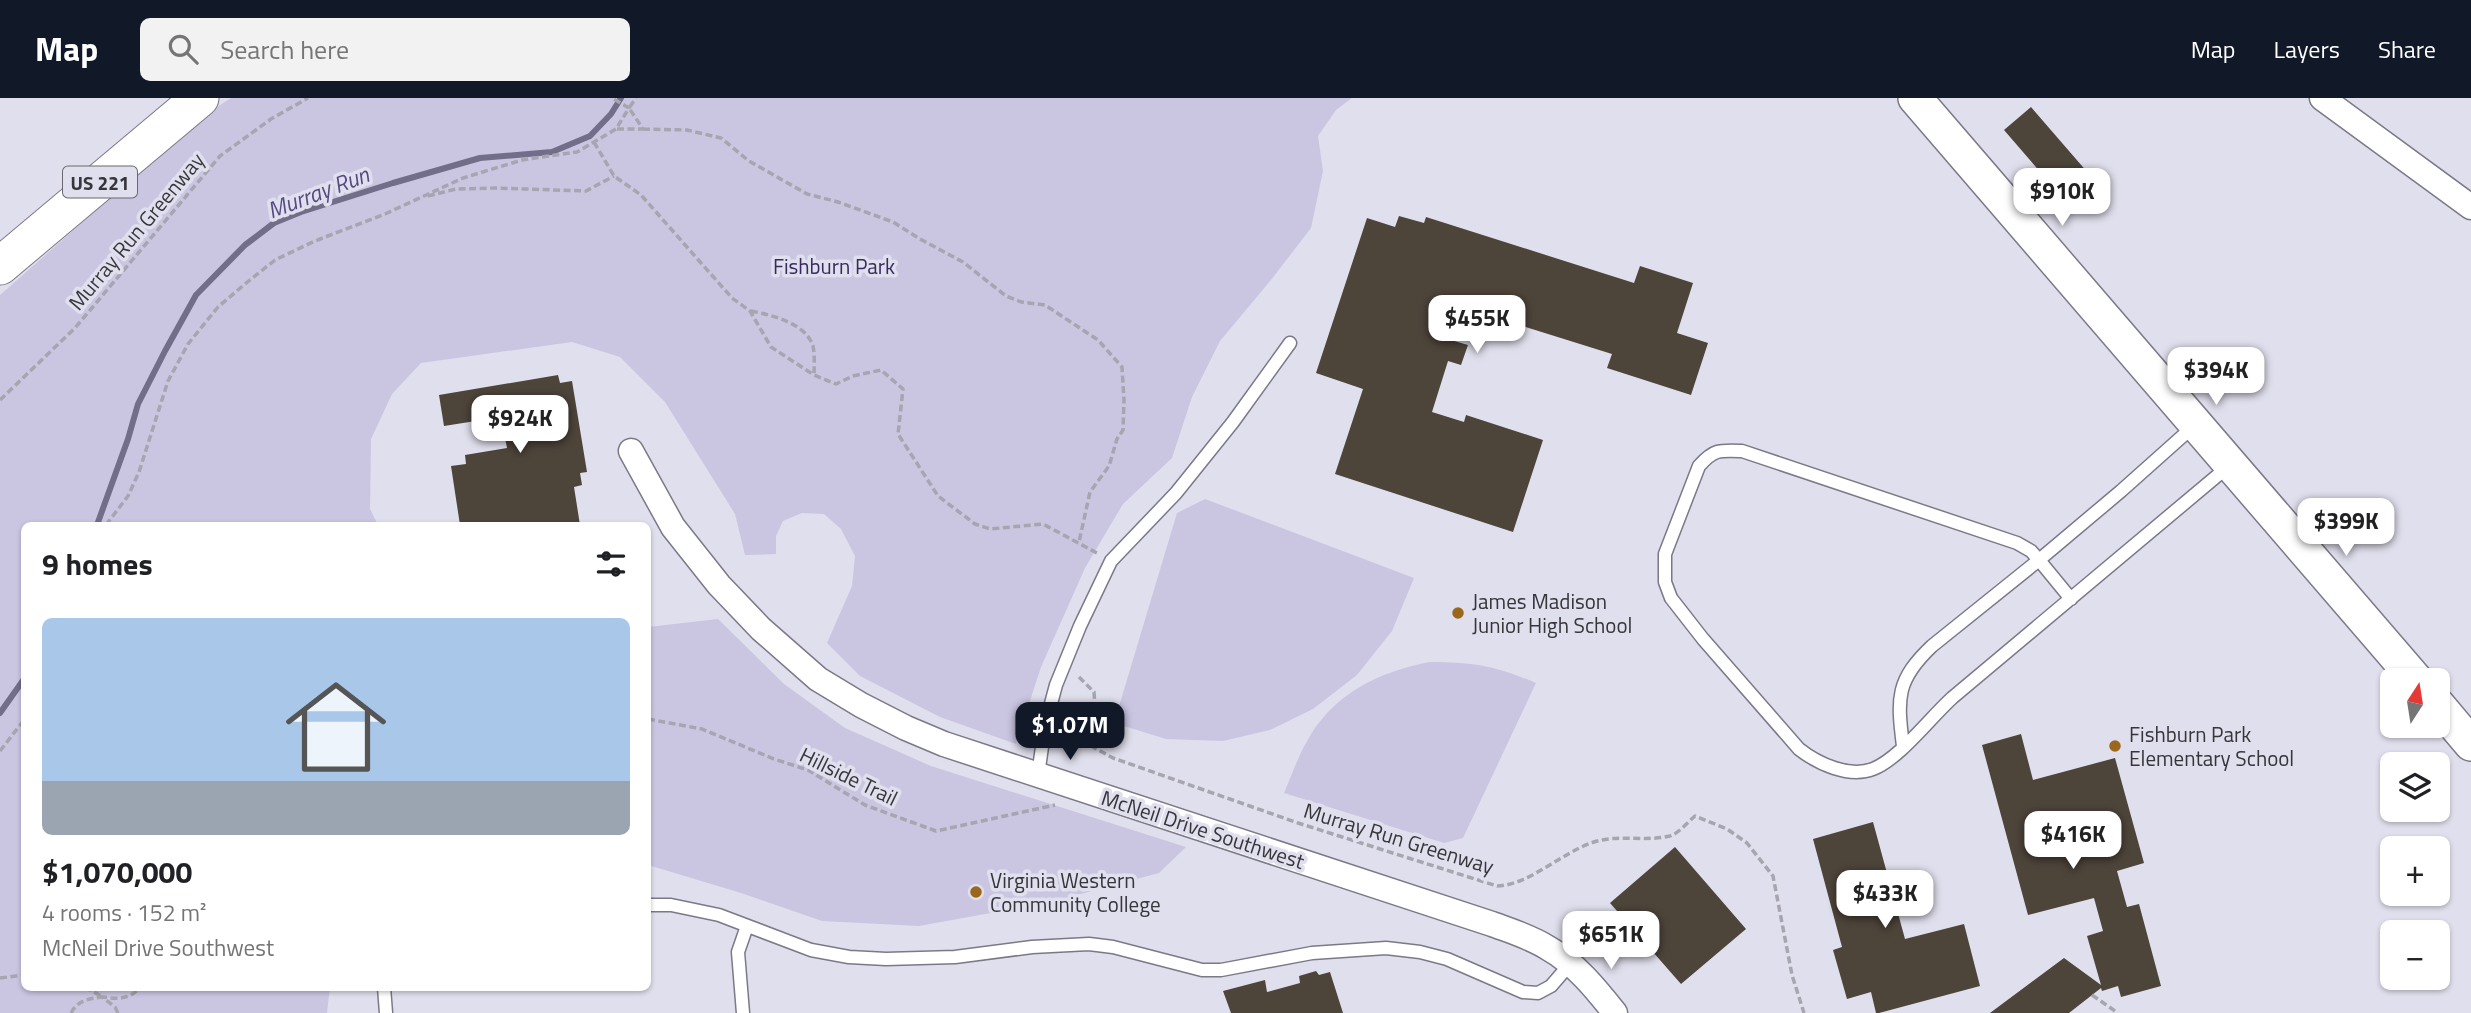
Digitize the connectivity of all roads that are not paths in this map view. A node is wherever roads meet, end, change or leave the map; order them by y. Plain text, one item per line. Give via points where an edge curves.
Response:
1 (200, 98) edge
2 (1915, 98) edge
3 (2322, 98) edge
4 (2471, 207) edge
5 (0, 266) edge
6 (1290, 343) dead end
7 (2196, 425) junction
8 (631, 451) dead end
9 (2231, 465) junction
10 (2039, 560) junction
11 (2071, 599) junction
12 (2406, 668) edge
13 (2450, 716) edge
14 (2467, 732) edge
15 (1903, 746) junction
16 (1038, 775) junction
17 (651, 905) edge
18 (747, 926) junction
19 (1570, 964) junction
20 (384, 991) edge
21 (386, 1013) edge
22 (743, 1013) edge
23 (1615, 1013) edge

1 - 5 main road, US 221
2 - 7 main road
3 - 4 street
6 - 16 lane via 1176,493 1111,561 1056,685
7 - 9 main road
7 - 10 lane
8 - 16 street, McNeil Drive Southwest via 673,527 719,584 818,679 906,729
9 - 11 lane
9 - 12 main road
10 - 11 lane
10 - 15 lane via 1933,646 1905,676 1900,721
10 - 15 lane via 2017,543 1742,451 1718,450 1699,466 1665,554 1665,582 1671,598 1809,757 1856,773 1887,762
11 - 15 lane via 1949,701
13 - 14 main road
16 - 19 street, McNeil Drive Southwest via 1492,924 1530,938
17 - 18 lane via 719,915
18 - 19 lane via 811,950 849,957 955,957 1089,944 1202,970 1312,953 1386,948 1447,959 1523,992 1538,993 1551,986
18 - 22 lane via 738,952
19 - 23 street, McNeil Drive Southwest
20 - 21 lane

